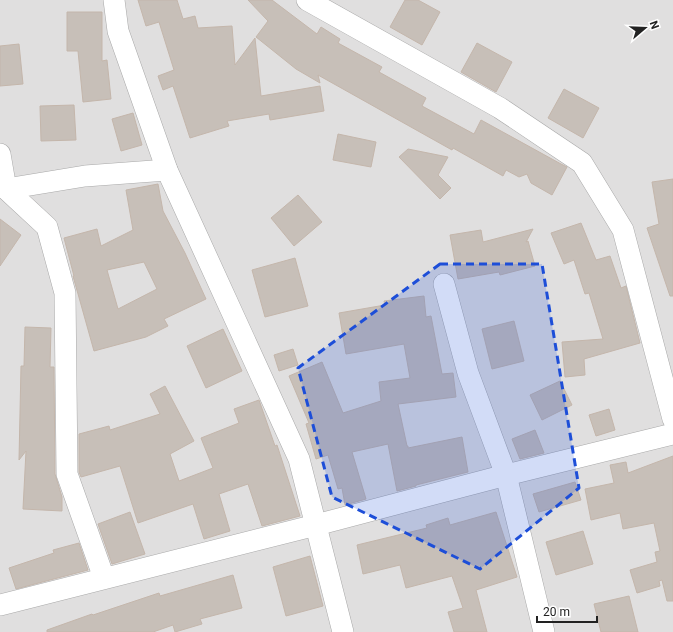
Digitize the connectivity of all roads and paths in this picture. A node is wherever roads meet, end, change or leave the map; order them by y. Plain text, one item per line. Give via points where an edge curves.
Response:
1 (114, 0) edge
2 (308, 0) edge
3 (0, 154) edge
4 (167, 170) junction
5 (6, 189) junction
6 (444, 284) dead end
7 (673, 419) edge
8 (673, 434) edge
9 (506, 475) junction
10 (316, 525) junction
11 (104, 578) junction
12 (0, 605) edge
13 (343, 632) edge
14 (544, 632) edge

1 - 4 street via 118,31
2 - 7 street via 500,108 582,163 623,230
3 - 5 street
4 - 5 street via 85,176
4 - 10 street via 299,459
5 - 11 street via 47,227 65,293 67,474
6 - 9 street via 468,373
8 - 9 street
9 - 10 street
9 - 14 street
10 - 11 street
10 - 13 street
11 - 12 street

